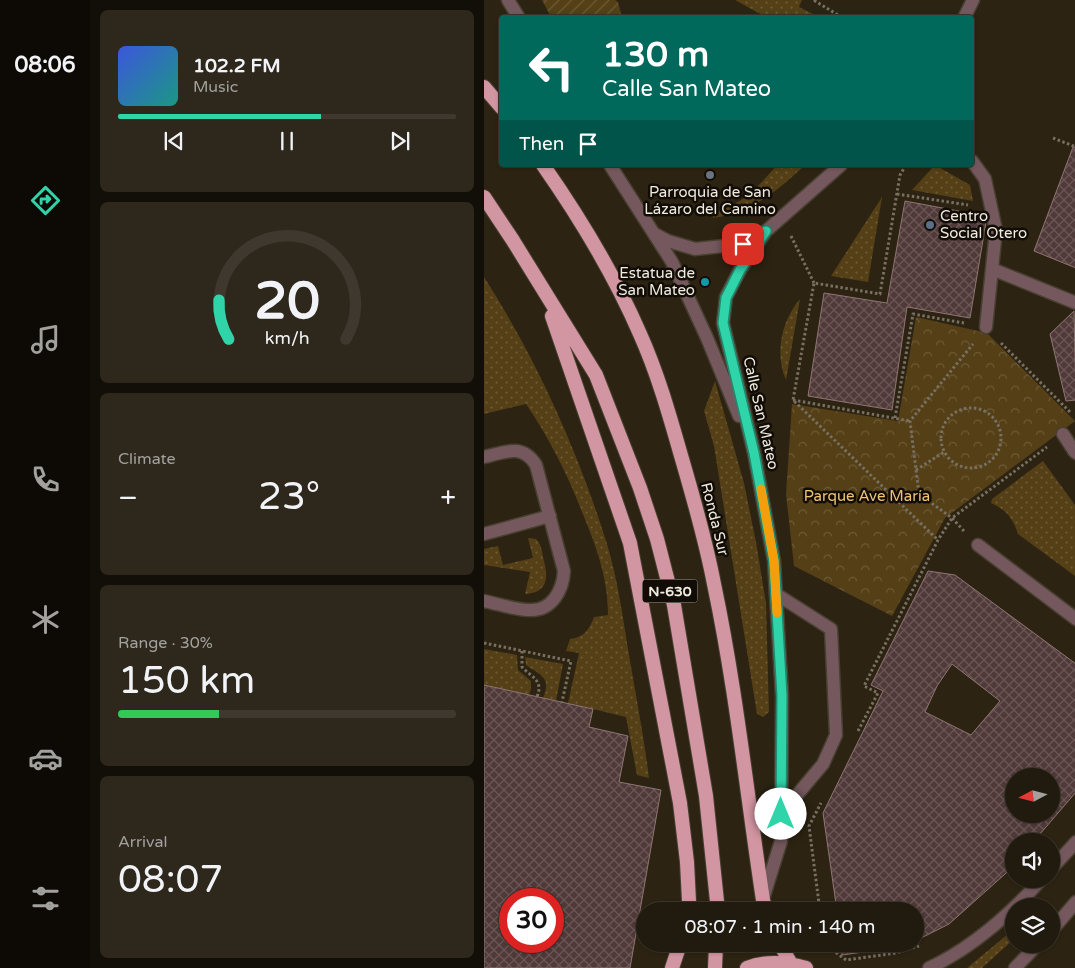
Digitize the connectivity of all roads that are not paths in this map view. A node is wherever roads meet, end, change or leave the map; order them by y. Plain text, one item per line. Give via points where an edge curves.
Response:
1 (508, 0) edge
2 (973, 0) edge
3 (517, 15) edge
4 (966, 15) edge
5 (484, 87) edge
6 (499, 104) edge
7 (974, 164) edge
8 (543, 167) edge
9 (611, 167) edge
10 (839, 167) edge
11 (484, 197) edge
12 (766, 231) junction
13 (652, 232) junction
14 (992, 269) junction
15 (545, 294) junction
16 (1075, 302) edge
17 (986, 328) road end
18 (1064, 434) road end
19 (1074, 452) edge
20 (754, 453) junction
21 (484, 457) edge
22 (550, 516) junction
23 (484, 534) edge
24 (978, 545) dead end
25 (776, 594) junction
26 (484, 601) edge
27 (1075, 619) edge
28 (781, 814) junction
29 (1075, 842) edge
30 (1060, 859) edge
31 (1032, 888) edge
32 (689, 902) edge
33 (717, 902) edge
34 (763, 902) edge
35 (765, 902) edge
36 (1075, 902) edge
37 (1060, 920) edge
38 (677, 952) edge
39 (716, 952) edge
40 (784, 952) edge
41 (1029, 953) edge
42 (791, 964) junction
43 (672, 968) edge
44 (715, 968) edge
45 (747, 968) edge
46 (806, 968) edge
47 (929, 968) edge
48 (1015, 968) edge

1 - 3 street
2 - 4 street
5 - 6 highway
7 - 14 street via 985,179 996,230
8 - 34 highway, Ronda Sur / N-630 via 589,234 617,285 670,414 714,583
9 - 13 street
10 - 12 street
11 - 15 highway, N-630
12 - 13 street via 743,244 695,249
12 - 20 street, Calle San Mateo via 726,298 723,323
13 - 20 street via 672,262
14 - 16 street
14 - 17 street
15 - 32 highway via 630,543 680,803
15 - 33 highway, N-630 via 596,375 657,539 674,605 687,681 706,796
18 - 19 street
20 - 25 street, Calle San Mateo via 774,561
21 - 22 street via 510,451 523,452 531,458 536,465
22 - 23 street
22 - 26 street via 564,571 563,584 556,597 545,607 531,611
24 - 27 street
25 - 28 street, Calle San Mateo via 782,696
25 - 28 street via 831,630 836,734 823,764
28 - 35 street, Calle San Mateo via 781,841
29 - 30 street
31 - 47 street via 990,928
36 - 37 street
38 - 43 highway
39 - 44 highway
40 - 42 highway
41 - 48 street
42 - 45 highway via 770,962
42 - 46 highway

